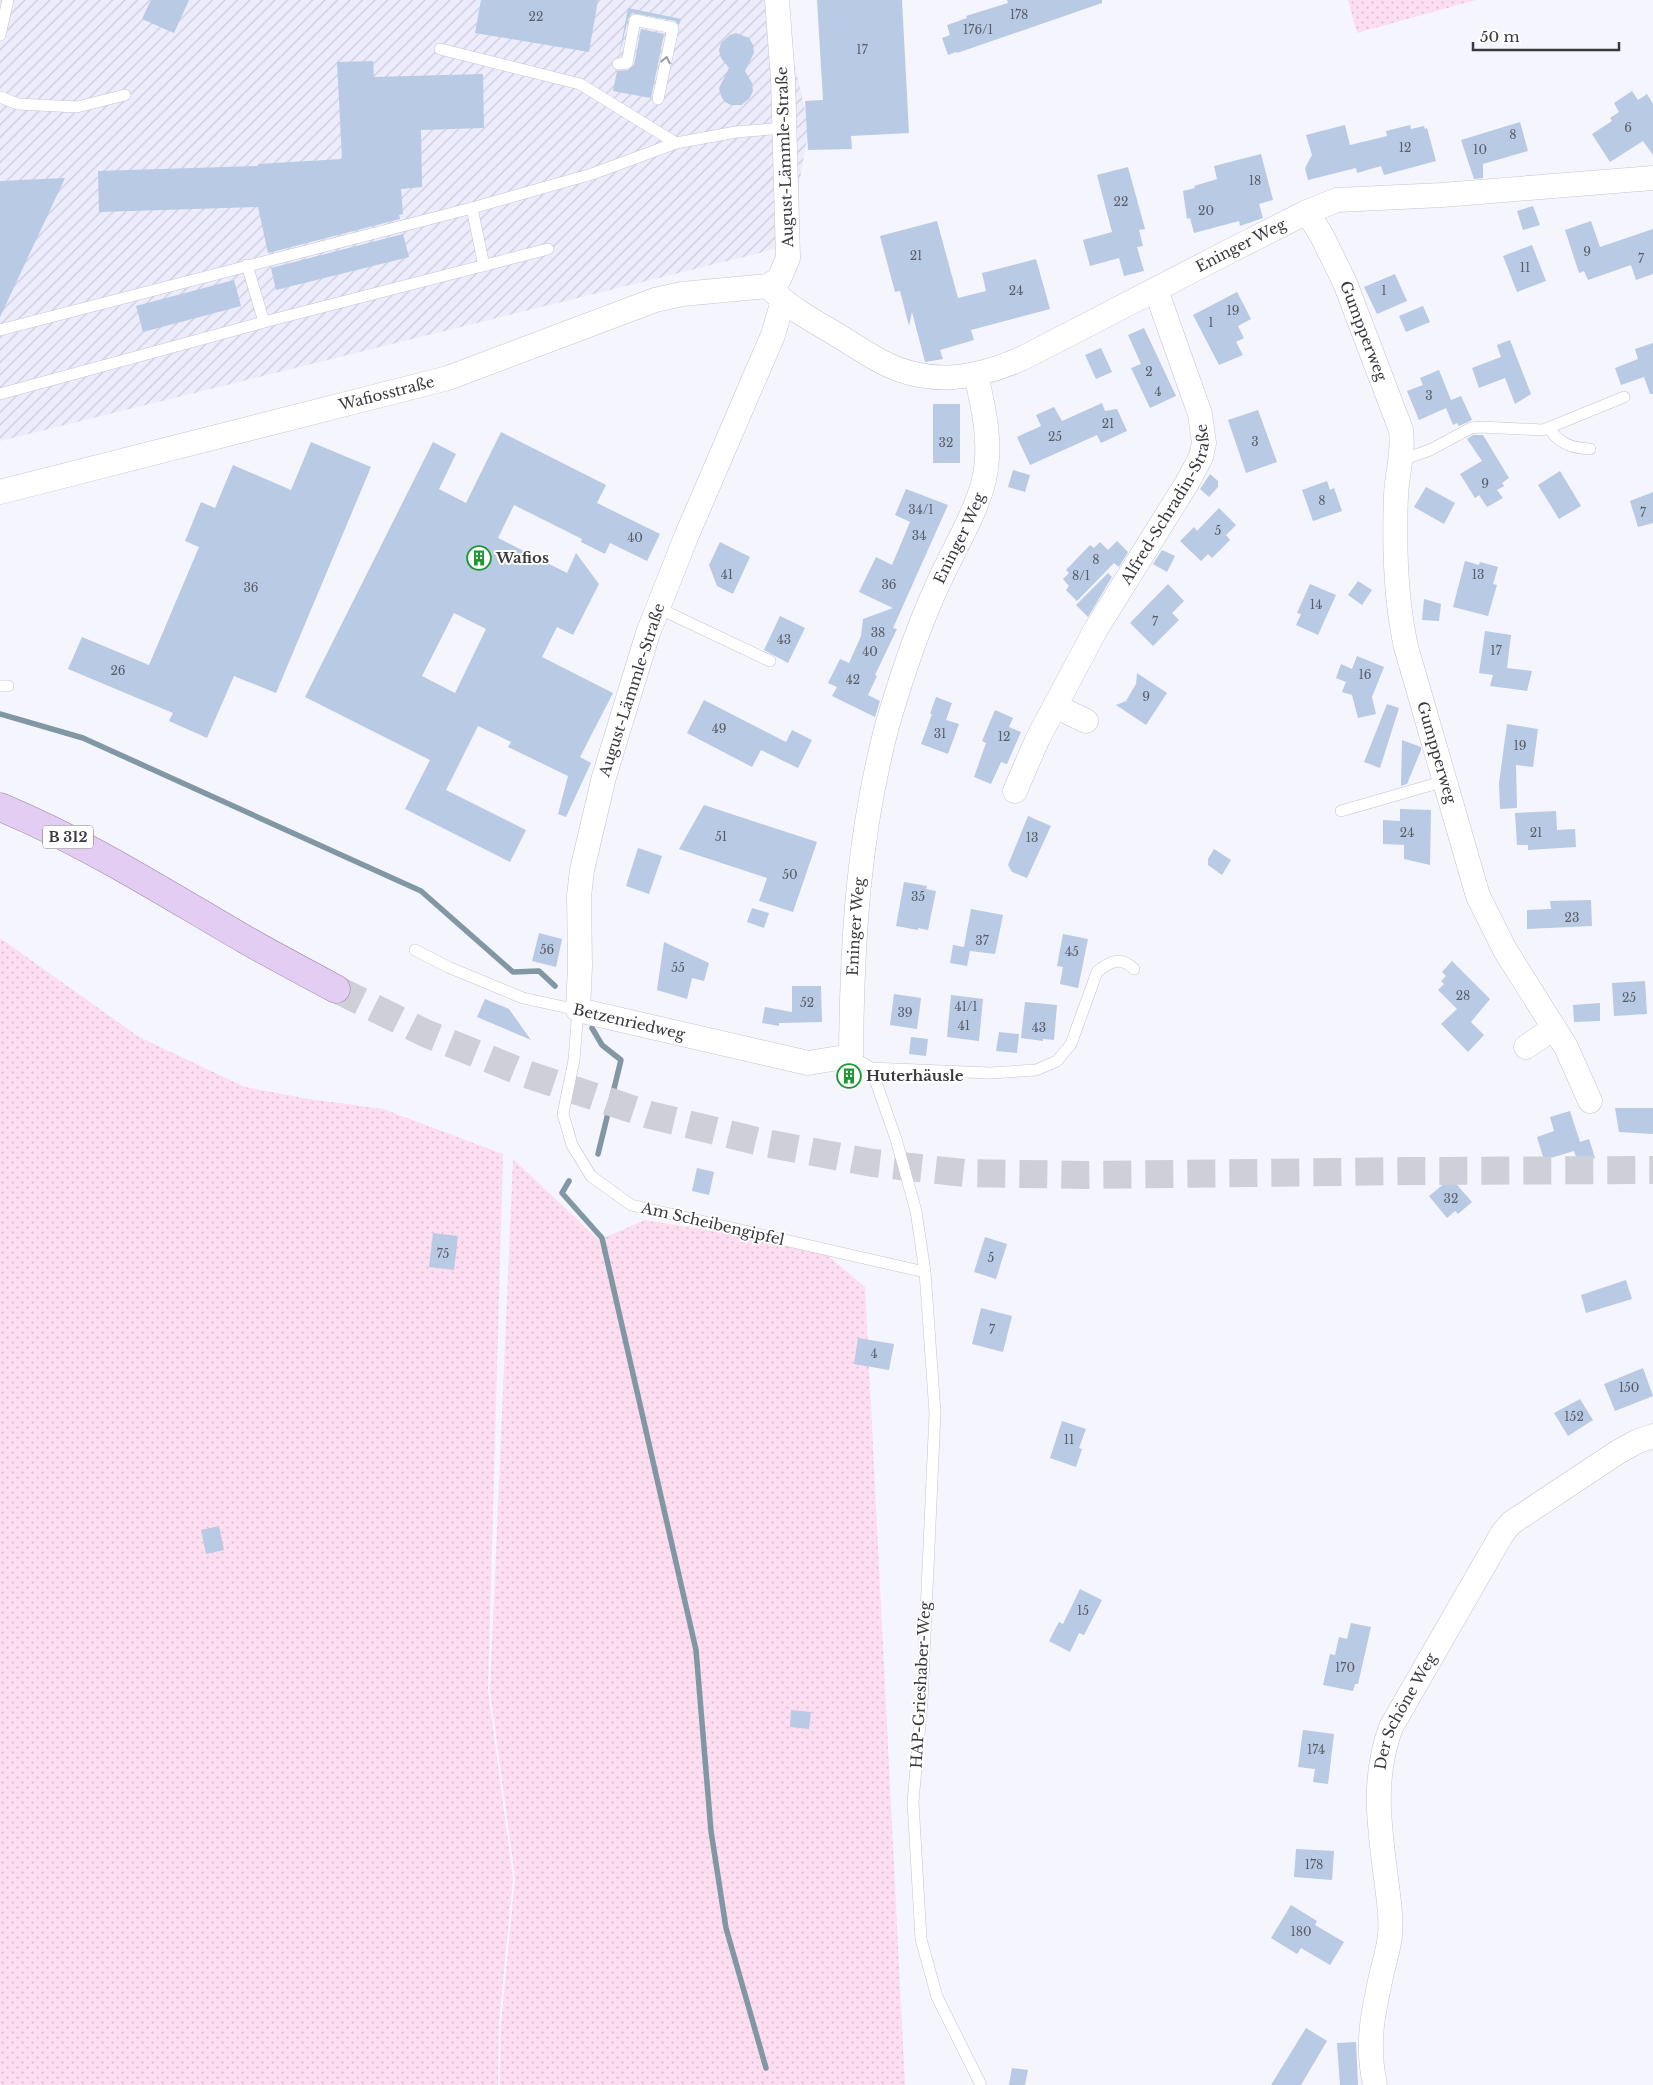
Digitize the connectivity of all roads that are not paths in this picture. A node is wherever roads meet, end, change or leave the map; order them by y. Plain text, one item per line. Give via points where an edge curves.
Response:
1 (8, 0) edge
2 (777, 0) edge
3 (0, 35) edge
4 (440, 49) dead end
5 (618, 64) dead end
6 (124, 95) dead end
7 (0, 97) edge
8 (658, 99) dead end
9 (784, 128) junction
10 (676, 143) junction
11 (1653, 178) edge
12 (472, 208) junction
13 (1307, 212) junction
14 (548, 249) dead end
15 (247, 265) junction
16 (484, 266) junction
17 (1156, 290) junction
18 (776, 294) junction
19 (264, 322) junction
20 (0, 330) edge
21 (976, 375) junction
22 (0, 394) edge
23 (1624, 397) dead end
24 (1549, 428) junction
25 (1590, 449) dead end
26 (1401, 456) junction
27 (0, 492) edge
28 (658, 608) junction
29 (770, 661) dead end
30 (1055, 706) junction
31 (1086, 721) dead end
32 (1445, 781) junction
33 (1015, 791) dead end
34 (0, 807) edge
35 (1341, 810) dead end
36 (415, 950) dead end
37 (1134, 969) dead end
38 (336, 989) tunnel mouth
39 (578, 1010) junction
40 (1554, 1028) junction
41 (1526, 1047) dead end
42 (861, 1062) junction
43 (1590, 1101) dead end
44 (926, 1272) junction
45 (1653, 1436) edge
46 (981, 2085) edge
47 (1375, 2085) edge

1 - 3 lane
2 - 9 street, August-Lämmle-Straße
4 - 10 lane via 580,84
8 -> 5 lane via 672,28 635,20 627,63
6 - 7 lane via 77,106 18,104
9 - 10 lane via 736,132
9 - 18 street, August-Lämmle-Straße via 788,258 778,279
10 - 12 lane via 592,174
11 - 13 street, Eninger Weg via 1442,195 1348,198
12 - 15 lane
12 - 16 lane
13 - 17 street, Eninger Weg
13 - 26 street, Gumpperweg via 1345,283 1397,418
14 - 16 lane
15 - 19 lane
15 - 20 lane
16 - 19 lane
17 - 21 street, Eninger Weg via 1006,366
17 - 30 street, Alfred-Schradin-Straße via 1200,414 1204,442 1201,457 1101,622
18 - 21 street via 898,369 930,378
18 - 27 street, Wafiosstraße via 682,294 655,300 448,378
18 - 28 street, August-Lämmle-Straße via 773,334
19 - 22 lane
21 - 42 street, Eninger Weg via 987,434 984,479 914,644 888,726 869,807 854,922
23 - 24 lane
24 - 25 lane via 1560,441 1572,447
24 - 26 lane via 1470,428 1430,450 1410,457
26 - 32 street, Gumpperweg via 1396,495 1398,608 1406,647
28 - 29 lane
28 - 39 street, August-Lämmle-Straße via 632,682 587,844 579,896
30 - 31 street
30 - 33 street, Alfred-Schradin-Straße
32 - 35 lane
32 - 40 street, Gumpperweg via 1486,916
34 - 38 main road, B 312 via 72,839
36 - 39 lane, Betzenriedweg via 523,998
37 - 42 lane via 1114,960 1097,972 1071,1044 1057,1060 1036,1070 990,1073
39 - 42 street, Betzenriedweg via 808,1063
39 - 44 lane, Am Scheibengipfel via 574,1060 563,1114 572,1145 592,1176 613,1193 631,1205
40 - 41 street
40 - 43 street, Gumpperweg
42 - 44 lane, HAP-Grieshaber-Weg via 907,1175
44 - 46 lane, HAP-Grieshaber-Weg via 936,1412 922,1701 913,1802 921,1939 937,1997
45 - 47 street, Der Schöne Weg via 1618,1452 1511,1523 1391,1727 1383,1754 1378,1794 1390,1934 1369,2049

